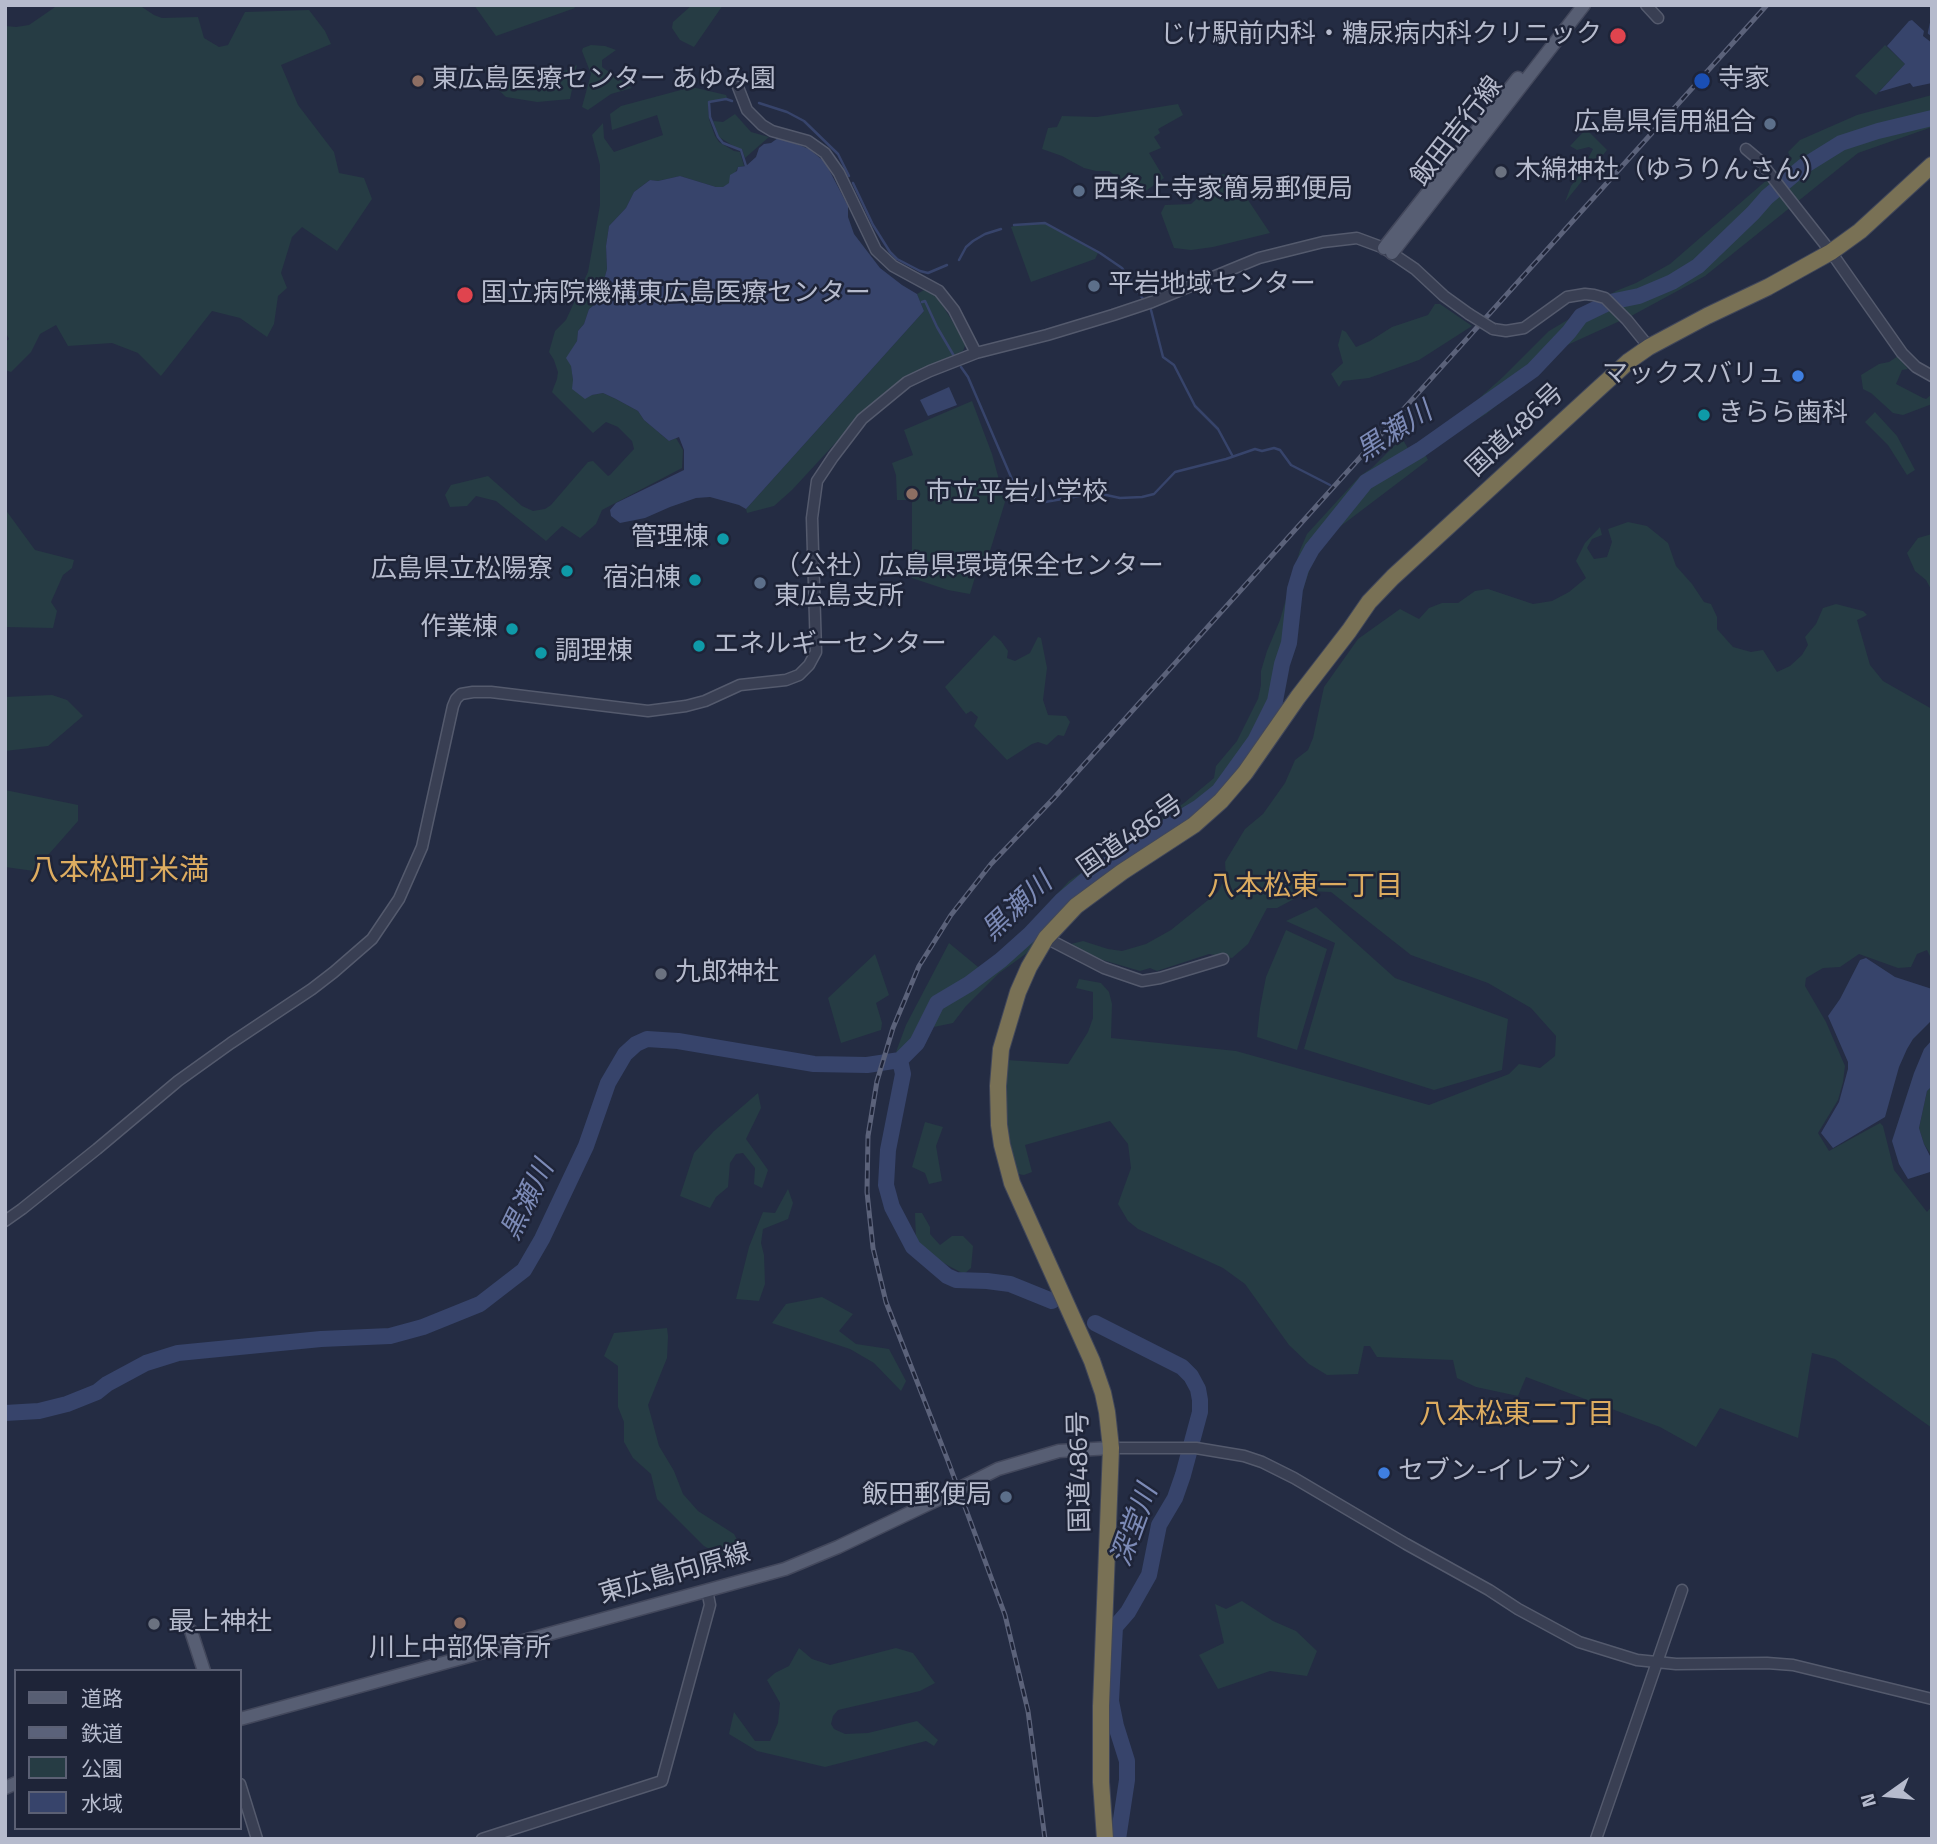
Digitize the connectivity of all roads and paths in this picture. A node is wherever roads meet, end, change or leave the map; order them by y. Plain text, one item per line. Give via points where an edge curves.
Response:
1 (1574, 5) edge
2 (1584, 5) edge
3 (1646, 5) edge
4 (1658, 18) dead end
5 (738, 88) dead end
6 (1746, 149) dead end
7 (1932, 165) edge
8 (1388, 250) junction
9 (1830, 252) junction
10 (1649, 347) junction
11 (976, 353) junction
12 (1932, 376) edge
13 (1046, 938) junction
14 (1223, 960) dead end
15 (5, 1221) edge
16 (1111, 1448) junction
17 (707, 1590) junction
18 (1682, 1590) dead end
19 (191, 1631) dead end
20 (1657, 1662) junction
21 (203, 1669) edge
22 (1932, 1699) edge
23 (242, 1719) edge
24 (242, 1790) edge
25 (257, 1839) edge
26 (482, 1839) edge
27 (1105, 1839) edge
28 (1596, 1839) edge

1 - 8 main road, 飯田吉行線
2 - 8 main road, 飯田吉行線
3 - 4 street
5 - 11 street via 747,110 762,125 808,141 825,153 876,250 893,266 939,291
6 - 9 street
7 - 9 highway, 国道486号
8 - 10 street, bridge via 1493,329 1524,328 1567,298 1586,294 1605,298
8 - 11 street via 1357,238 1259,257 1152,302
9 - 10 highway, 国道486号
9 - 12 street via 1902,353
10 - 13 highway, 国道486号 via 1377,594 1221,801 1194,825 1090,894
11 - 15 street via 907,382 862,419 817,481 812,518 816,652 799,675 740,685 705,701 648,711 491,692 461,694 453,706 422,847 399,899 372,939 312,989 178,1081
13 - 14 street via 1104,968 1142,981
13 - 16 highway, 国道486号 via 1018,992 1001,1049 999,1125 1012,1183 1098,1376
16 - 17 main road, 東広島向原線, bridge via 1059,1451 998,1469 838,1547 785,1569
16 - 20 street via 1196,1448 1244,1456 1278,1469 1579,1643
16 - 27 highway, 国道486号 via 1101,1706
17 - 23 main road, 東広島向原線
17 - 26 street via 710,1605 662,1781
18 - 20 street
19 - 21 main road
20 - 22 street via 1793,1665
20 - 28 street
24 - 25 street

